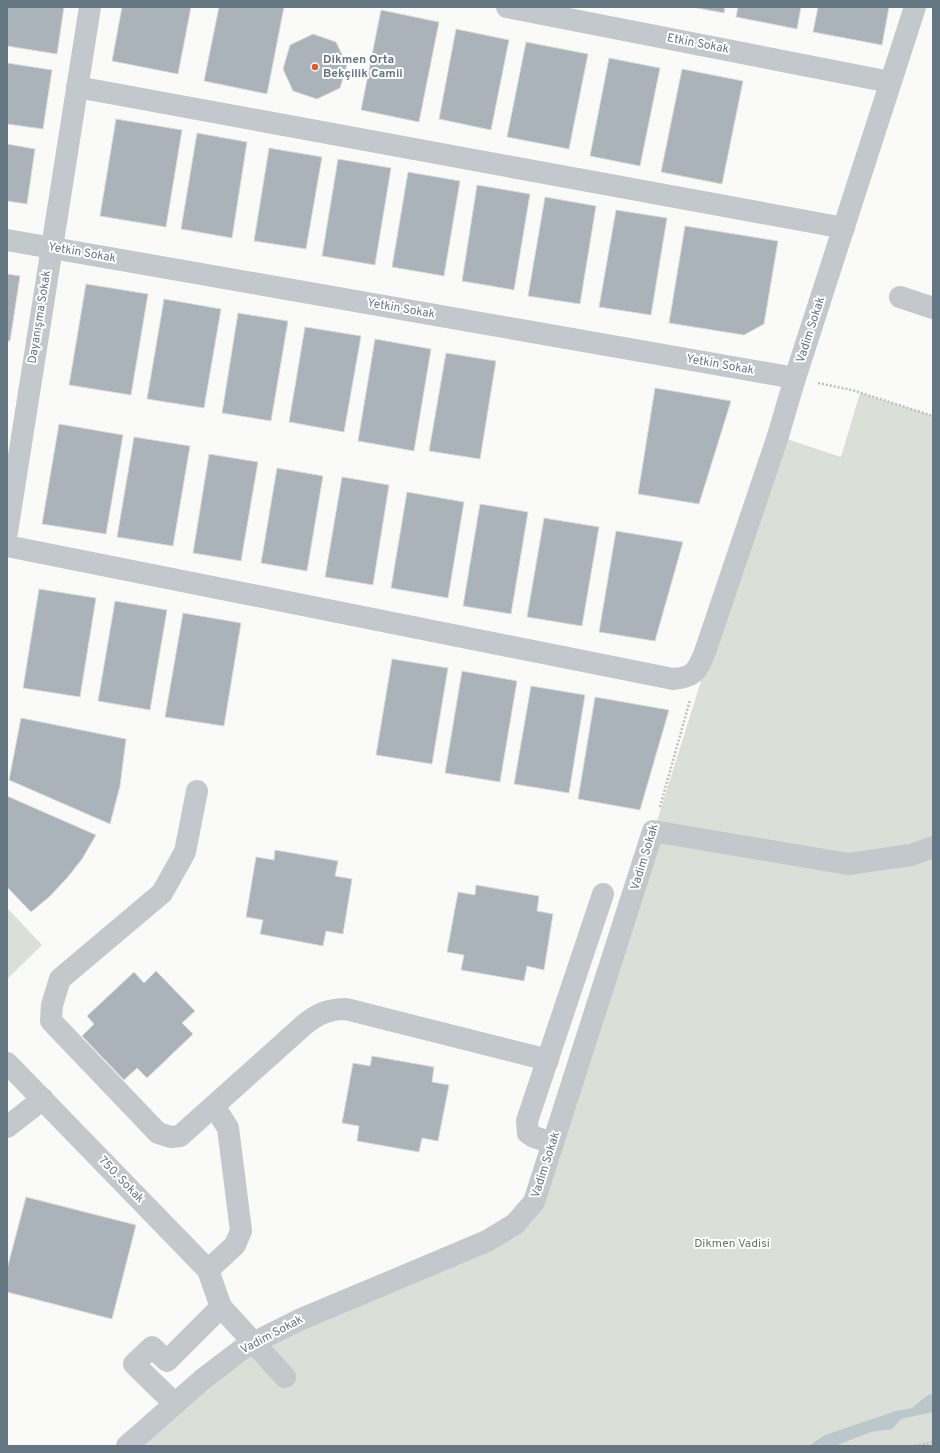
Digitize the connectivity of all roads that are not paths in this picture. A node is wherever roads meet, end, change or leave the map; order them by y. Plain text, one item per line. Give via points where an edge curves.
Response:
1 (90, 7) edge
2 (507, 7) edge
3 (915, 7) edge
4 (890, 82) junction
5 (77, 87) junction
6 (844, 228) junction
7 (7, 240) edge
8 (51, 247) junction
9 (900, 297) dead end
10 (933, 308) edge
11 (795, 378) junction
12 (7, 532) edge
13 (7, 546) edge
14 (197, 791) dead end
15 (933, 847) edge
16 (603, 894) dead end
17 (548, 1060) junction
18 (7, 1063) edge
19 (43, 1099) junction
20 (214, 1106) junction
21 (7, 1127) edge
22 (553, 1143) junction
23 (208, 1270) junction
24 (221, 1307) junction
25 (285, 1377) dead end
26 (174, 1403) junction
27 (127, 1446) edge

1 - 5 street, Dayanışma Sokak
2 - 4 street, Etkin Sokak
3 - 4 street, Vadim Sokak
4 - 6 street, Vadim Sokak
5 - 6 street
5 - 8 street, Dayanışma Sokak
6 - 11 street, Vadim Sokak
7 - 8 street, Yetkin Sokak
8 - 11 street, Yetkin Sokak
8 - 12 street, Dayanışma Sokak
9 - 10 street
11 - 13 street, Vadim Sokak via 778,436 702,660 688,677 673,678
14 - 20 street via 184,852 162,893 60,980 52,1005 51,1021 158,1133 171,1137 180,1136
15 - 22 street, Vadim Sokak via 911,855 848,864 654,831
16 - 17 street
17 - 20 street via 335,1009 324,1012 304,1025
17 - 22 street via 527,1121 528,1133
18 - 19 street, 750. Sokak
19 - 21 street
19 - 23 street, 750. Sokak
20 - 23 street via 228,1128 241,1231 234,1245
22 - 26 street, Vadim Sokak via 534,1202 515,1224 487,1241 299,1320 245,1347
23 - 24 street, 750. Sokak
24 - 25 street, bridge
24 - 26 street via 167,1361 152,1347 134,1364
26 - 27 street, Vadim Sokak

